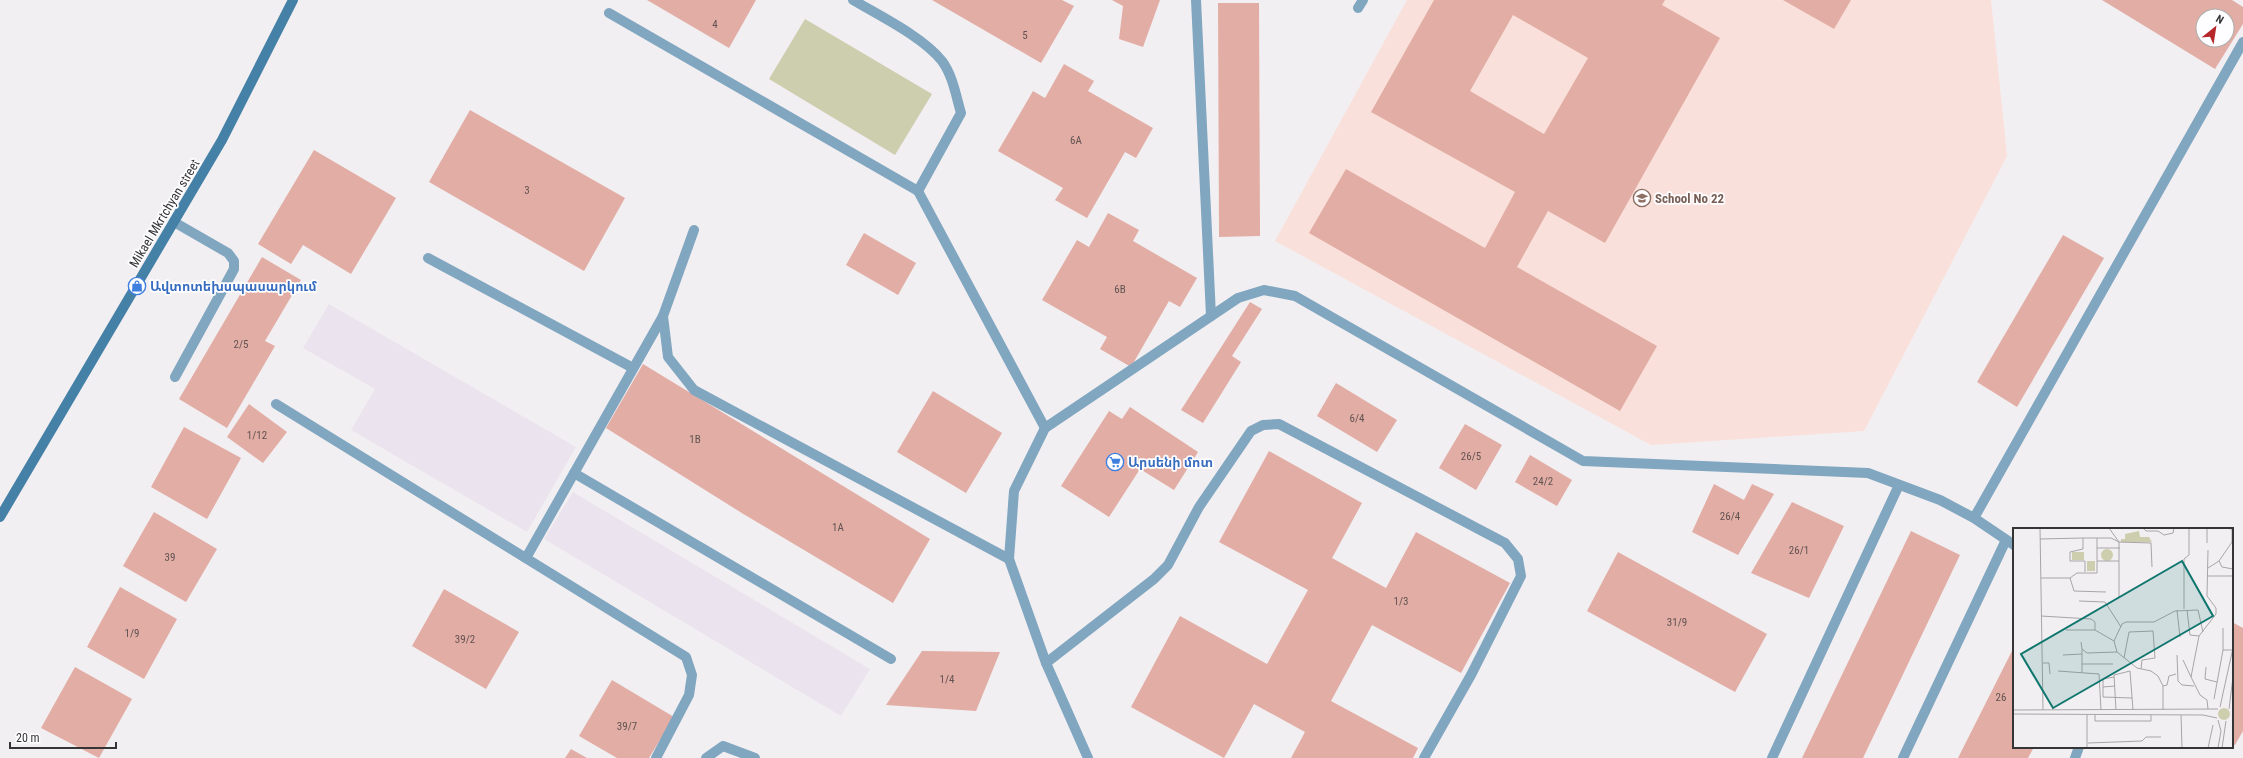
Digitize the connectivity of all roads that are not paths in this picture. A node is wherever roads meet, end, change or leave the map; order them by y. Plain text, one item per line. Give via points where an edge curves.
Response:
1 (293, 0) edge
2 (853, 0) edge
3 (1196, 0) edge
4 (610, 13) dead end
5 (2243, 42) edge
6 (918, 191) junction
7 (174, 222) junction
8 (694, 230) dead end
9 (428, 258) dead end
10 (663, 316) junction
11 (1211, 316) junction
12 (633, 368) junction
13 (174, 377) dead end
14 (276, 404) dead end
15 (1045, 428) junction
16 (574, 473) junction
17 (1899, 485) junction
18 (0, 517) edge
19 (1974, 518) junction
20 (2010, 542) edge
21 (526, 558) junction
22 (1009, 558) junction
23 (891, 659) dead end
24 (1046, 663) junction
25 (2079, 748) edge
26 (656, 758) edge
27 (706, 758) edge
28 (755, 758) edge
29 (1088, 758) edge
30 (1424, 758) edge
31 (1772, 758) edge
32 (1903, 758) edge
33 (2075, 758) edge

1 - 7 street, Mikael Mkrtchyan street via 222,140
2 - 6 lane via 915,38 942,61 953,82 961,113
3 - 11 lane
4 - 6 lane
5 - 19 lane
6 - 15 lane
7 - 13 lane via 228,253 234,261 234,270
7 - 18 street, Mikael Mkrtchyan street
8 - 10 lane
9 - 12 lane
10 - 12 lane
10 - 22 lane via 668,357 694,390
11 - 15 lane
11 - 17 lane via 1238,298 1264,290 1295,296 1583,461 1868,473
12 - 16 lane
14 - 21 lane
15 - 22 lane via 1014,491
16 - 21 lane
16 - 23 lane
17 - 19 lane via 1940,500
17 - 31 lane
19 - 20 lane
20 - 32 lane
21 - 26 lane via 686,657 692,675 689,695
22 - 24 lane
24 - 29 lane
24 - 30 lane via 1154,579 1168,565 1199,507 1251,431 1279,424 1505,543 1518,559 1521,576 1471,675
25 - 33 lane
27 - 28 lane via 723,746

